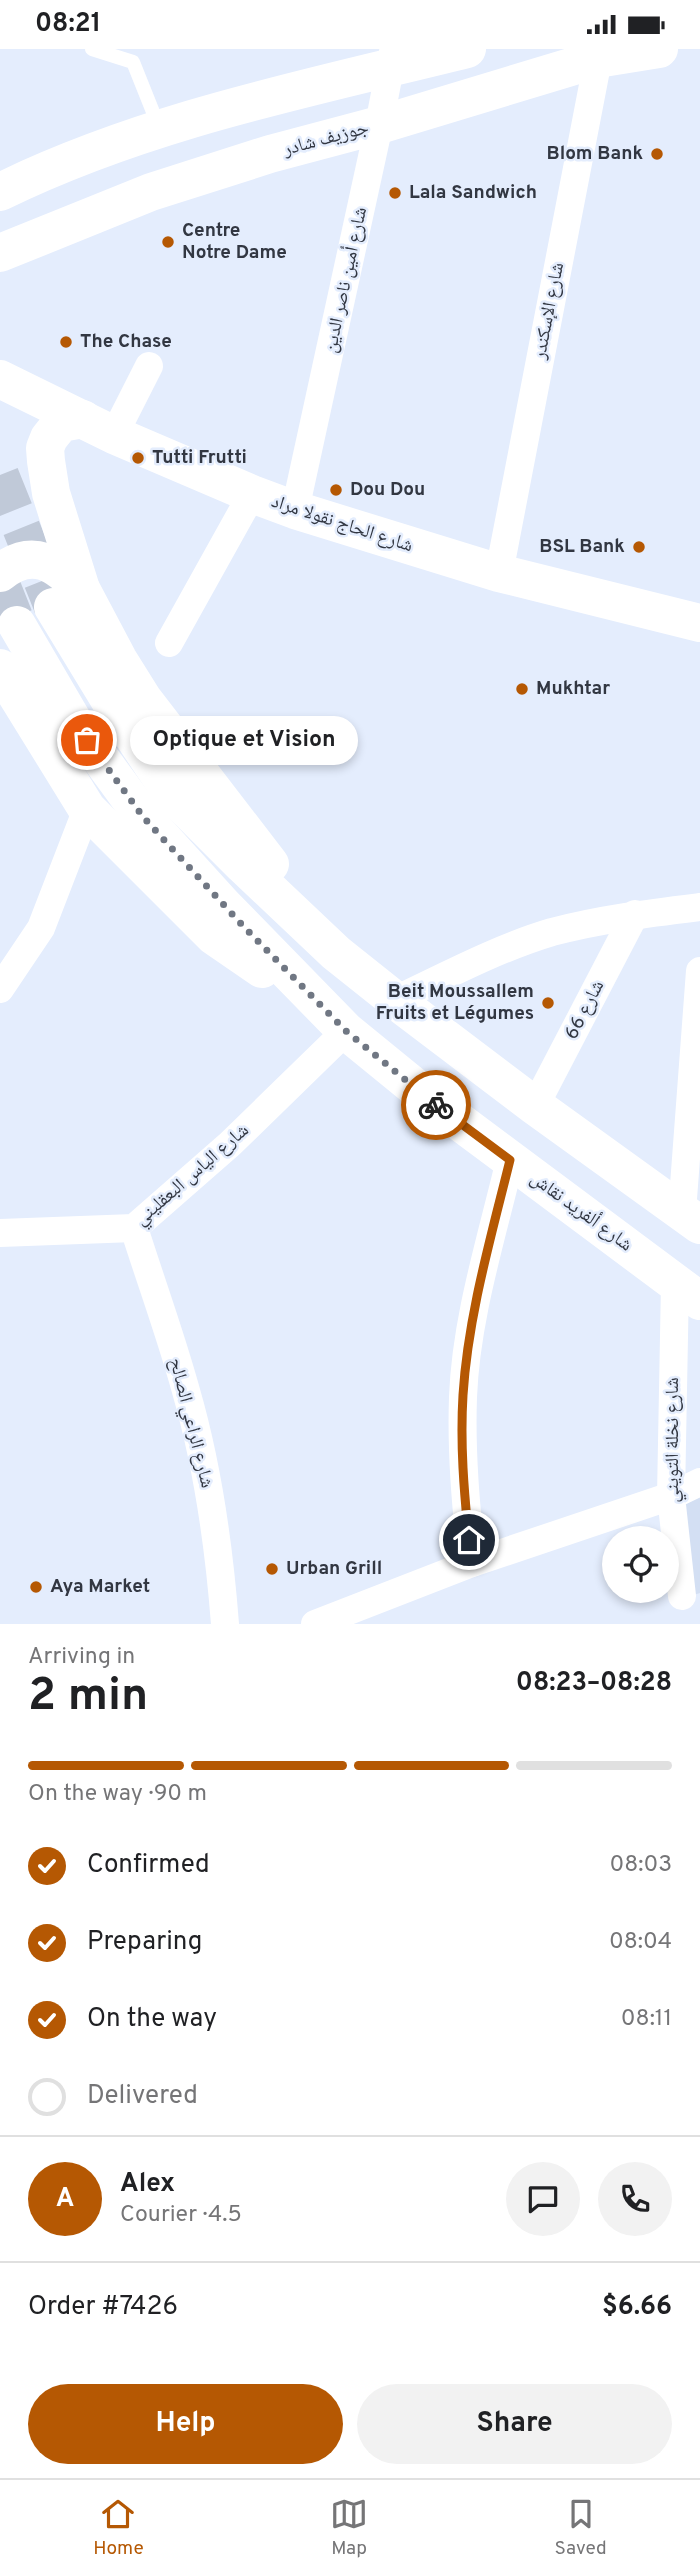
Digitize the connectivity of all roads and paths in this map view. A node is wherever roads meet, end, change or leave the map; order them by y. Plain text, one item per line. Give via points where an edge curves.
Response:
1 (92, 49) edge
2 (467, 49) edge
3 (659, 49) edge
4 (599, 54) edge
5 (392, 58) edge
6 (379, 125) junction
7 (159, 128) junction
8 (46, 170) junction
9 (0, 175) edge
10 (0, 192) edge
11 (0, 253) edge
12 (149, 366) dead end
13 (0, 379) edge
14 (98, 427) junction
15 (252, 494) junction
16 (295, 510) junction
17 (0, 573) edge
18 (499, 573) junction
19 (67, 598) junction
20 (700, 623) edge
21 (16, 625) tunnel mouth
22 (169, 643) dead end
23 (0, 668) edge
24 (87, 809) junction
25 (700, 907) edge
26 (635, 914) junction
27 (700, 971) edge
28 (0, 989) edge
29 (395, 1000) junction
30 (334, 1019) junction
31 (535, 1106) junction
32 (510, 1160) junction
33 (691, 1218) edge
34 (134, 1228) junction
35 (0, 1233) edge
36 (688, 1292) edge
37 (700, 1482) edge
38 (671, 1496) junction
39 (472, 1563) junction
40 (682, 1596) dead end
41 (225, 1624) edge
42 (315, 1624) edge

1 - 7 lane via 133,62
2 - 5 main road
3 - 4 main road, جوزيف شادر
4 - 6 main road, جوزيف شادر
4 - 18 street, شارع الإسكندر
5 - 6 street, شارع أمين ناصر الدين
5 - 7 main road
6 - 11 main road, جوزيف شادر via 151,193
6 - 16 street, شارع أمين ناصر الدين
7 - 8 main road
8 - 9 main road
8 - 10 main road
12 - 14 street
13 - 14 main road, شارع الحاج نقولا مراد
14 - 15 main road, شارع الحاج نقولا مراد
14 - 19 main road via 61,422 45,448
15 - 16 main road, شارع الحاج نقولا مراد
15 - 22 street
16 - 18 main road, شارع الحاج نقولا مراد
17 - 19 main road via 11,564 39,559 61,568
18 - 20 main road, شارع الحاج نقولا مراد
19 - 29 main road via 118,659 143,699 336,953
21 - 30 main road, شارع ألفريد نقاش via 73,721 144,818
23 - 24 main road
24 - 28 street via 41,928
24 - 30 main road via 214,936
25 - 26 street
26 - 29 street via 551,932
26 - 31 street, شارع 66
27 - 33 street
29 - 31 main road
30 - 32 main road, شارع ألفريد نقاش
30 - 34 street, شارع الياس البعقليني via 230,1145
31 - 33 main road
32 - 36 main road, شارع ألفريد نقاش
32 - 39 street via 475,1308 463,1394 462,1468
34 - 35 street, شارع الياس البعقليني
34 - 41 street, شارع الراعي الصالح via 187,1392 220,1563
36 - 38 street, شارع نخلة التويني
37 - 38 street
38 - 39 street
38 - 40 street, شارع نخلة التويني
39 - 42 street

